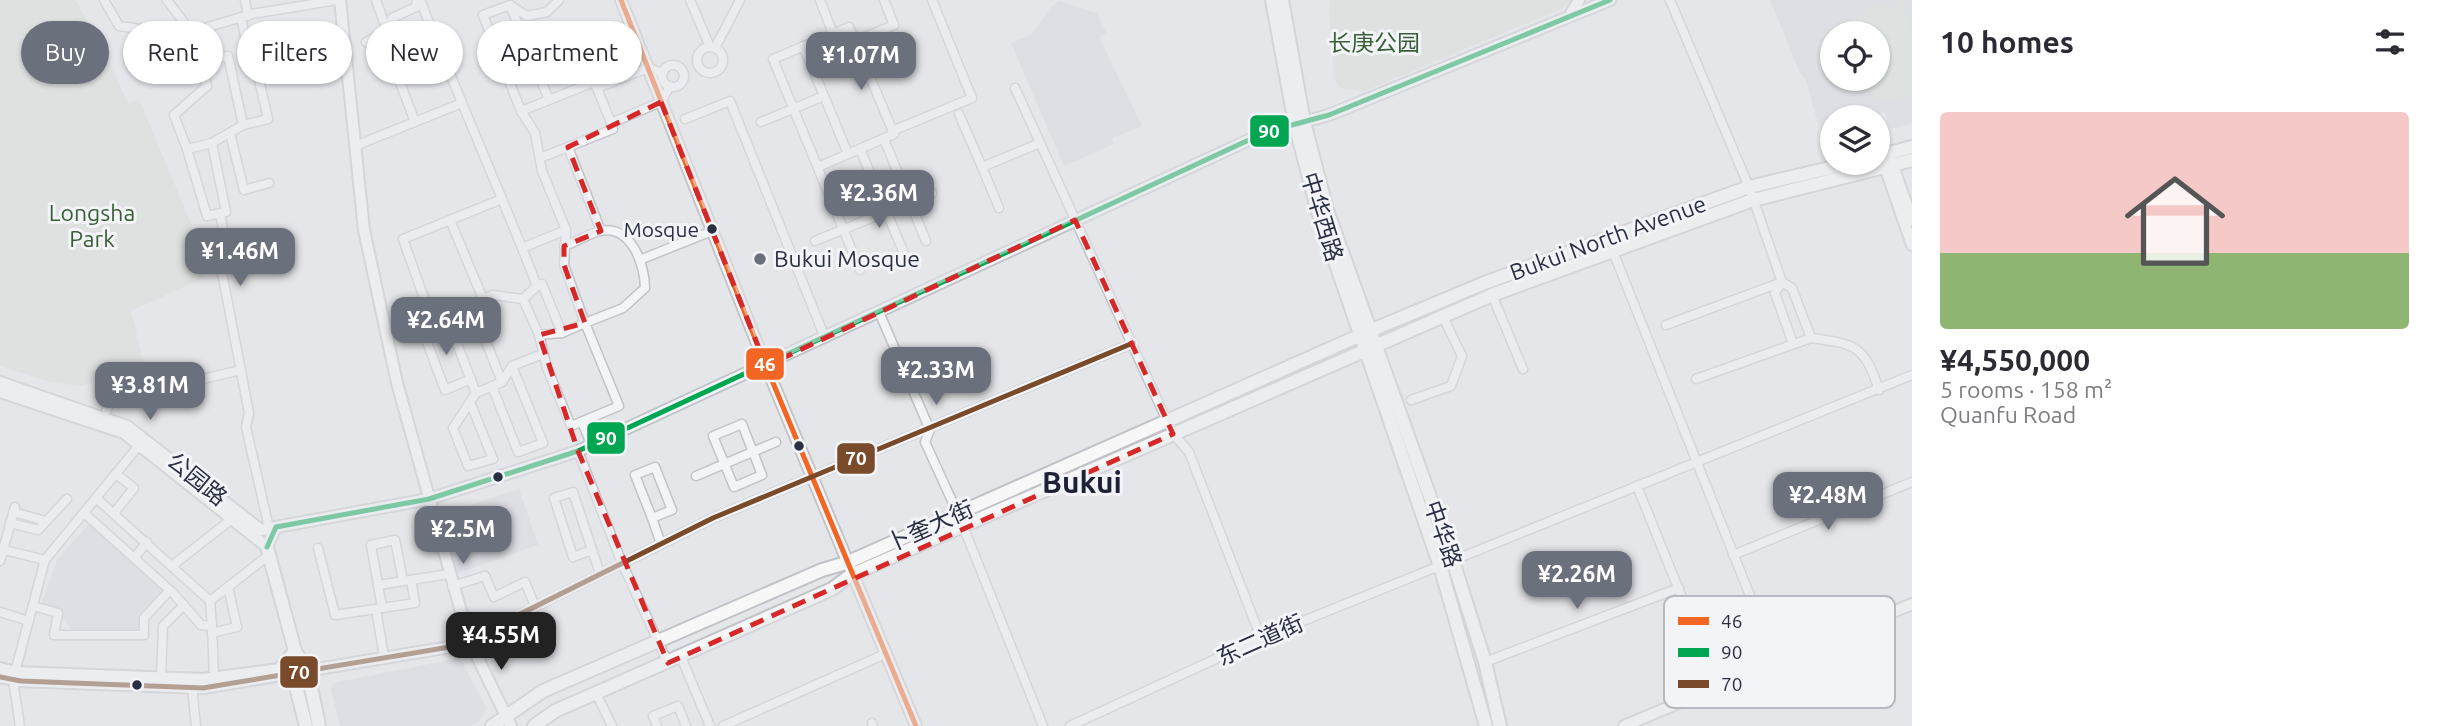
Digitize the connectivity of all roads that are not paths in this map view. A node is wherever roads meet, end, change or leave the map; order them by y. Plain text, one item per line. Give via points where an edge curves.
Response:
1 (104, 0) edge
2 (167, 0) edge
3 (245, 0) edge
4 (339, 0) edge
5 (376, 0) edge
6 (419, 0) edge
7 (559, 0) edge
8 (621, 0) edge
9 (690, 0) edge
10 (740, 0) edge
11 (820, 0) edge
12 (884, 0) edge
13 (932, 0) edge
14 (1272, 0) edge
15 (1282, 0) edge
16 (1579, 0) edge
17 (1610, 0) edge
18 (1670, 0) edge
19 (514, 5) edge
20 (1570, 15) junction
21 (244, 17) junction
22 (182, 21) edge
23 (382, 21) edge
24 (391, 21) edge
25 (223, 24) edge
26 (123, 26) edge
27 (833, 34) junction
28 (855, 41) junction
29 (803, 46) junction
30 (713, 48) junction
31 (223, 58) edge
32 (698, 66) junction
33 (648, 68) junction
34 (683, 72) junction
35 (663, 73) junction
36 (206, 84) edge
37 (402, 84) edge
38 (670, 86) junction
39 (597, 88) junction
40 (1015, 88) dead end
41 (824, 96) junction
42 (550, 100) junction
43 (661, 102) junction
44 (462, 103) junction
45 (793, 108) junction
46 (521, 111) junction
47 (959, 114) dead end
48 (685, 119) dead end
49 (415, 122) junction
50 (761, 122) dead end
51 (611, 123) junction
52 (1299, 123) junction
53 (243, 125) junction
54 (892, 131) junction
55 (230, 133) junction
56 (884, 139) junction
57 (1040, 143) junction
58 (212, 144) junction
59 (355, 146) junction
60 (568, 147) junction
61 (1912, 147) edge
62 (187, 149) junction
63 (860, 149) junction
64 (848, 154) junction
65 (1890, 157) edge
66 (540, 158) junction
67 (1890, 159) edge
68 (1912, 160) edge
69 (817, 167) junction
70 (982, 167) junction
71 (1890, 170) edge
72 (1820, 172) edge
73 (1822, 175) edge
74 (1890, 175) edge
75 (269, 183) dead end
76 (932, 192) dead end
77 (1751, 193) junction
78 (502, 199) junction
79 (910, 202) junction
80 (999, 208) dead end
81 (887, 211) junction
82 (220, 214) junction
83 (450, 220) junction
84 (1075, 220) junction
85 (1912, 220) edge
86 (566, 230) junction
87 (843, 230) junction
88 (601, 231) junction
89 (712, 231) junction
90 (926, 241) dead end
91 (815, 242) dead end
92 (1610, 242) junction
93 (1912, 245) edge
94 (564, 246) junction
95 (522, 248) junction
96 (903, 251) dead end
97 (642, 259) junction
98 (860, 270) dead end
99 (1782, 282) junction
100 (537, 286) junction
101 (1492, 295) junction
102 (483, 299) junction
103 (523, 299) junction
104 (471, 304) junction
105 (444, 310) junction
106 (879, 312) junction
107 (430, 315) junction
108 (1442, 315) junction
109 (585, 323) junction
110 (1666, 325) dead end
111 (562, 333) junction
112 (1367, 333) junction
113 (539, 335) junction
114 (825, 338) junction
115 (1811, 338) junction
116 (1133, 343) junction
117 (1793, 344) junction
118 (1372, 346) junction
119 (543, 354) junction
120 (512, 366) junction
121 (766, 366) junction
122 (1522, 369) dead end
123 (241, 370) junction
124 (1912, 375) edge
125 (471, 379) junction
126 (1696, 379) dead end
127 (0, 382) edge
128 (502, 382) junction
129 (492, 386) junction
130 (1879, 390) junction
131 (0, 392) edge
132 (476, 393) junction
133 (1411, 400) dead end
134 (470, 402) junction
135 (102, 422) junction
136 (582, 422) junction
137 (1170, 428) junction
138 (930, 430) junction
139 (143, 441) junction
140 (776, 442) dead end
141 (591, 444) junction
142 (578, 451) junction
143 (753, 452) junction
144 (1696, 462) junction
145 (724, 464) junction
146 (116, 474) junction
147 (696, 475) dead end
148 (812, 478) junction
149 (1912, 482) edge
150 (1637, 486) junction
151 (96, 498) junction
152 (66, 499) dead end
153 (429, 499) junction
154 (84, 513) junction
155 (114, 513) junction
156 (652, 518) junction
157 (232, 519) junction
158 (960, 520) junction
159 (47, 521) junction
160 (10, 523) junction
161 (272, 527) junction
162 (147, 542) junction
163 (661, 544) junction
164 (318, 548) dead end
165 (1, 549) edge
166 (592, 550) junction
167 (268, 551) junction
168 (1733, 555) junction
169 (134, 558) junction
170 (45, 560) junction
171 (0, 561) edge
172 (1453, 561) junction
173 (622, 563) junction
174 (173, 565) junction
175 (1440, 566) junction
176 (849, 569) junction
177 (449, 574) junction
178 (600, 574) junction
179 (407, 580) junction
180 (378, 584) junction
181 (452, 586) junction
182 (228, 587) junction
183 (1679, 588) junction
184 (170, 590) junction
185 (1682, 596) edge
186 (1749, 596) edge
187 (210, 601) junction
188 (1912, 604) edge
189 (33, 606) junction
190 (184, 606) junction
191 (535, 606) junction
192 (379, 609) junction
193 (1895, 611) edge
194 (0, 612) edge
195 (29, 621) junction
196 (212, 629) junction
197 (1261, 638) junction
198 (469, 640) junction
199 (657, 642) junction
200 (295, 651) junction
201 (885, 654) junction
202 (384, 657) junction
203 (681, 657) junction
204 (1485, 662) junction
205 (668, 663) junction
206 (0, 668) edge
207 (280, 669) joint
208 (308, 672) junction
209 (293, 674) junction
210 (14, 676) junction
211 (0, 677) edge
212 (161, 678) junction
213 (214, 678) junction
214 (192, 687) junction
215 (596, 693) junction
216 (1667, 708) edge
217 (508, 722) edge
218 (20, 726) edge
219 (196, 726) edge
220 (306, 726) edge
221 (319, 726) edge
222 (492, 726) edge
223 (534, 726) edge
224 (612, 726) edge
225 (657, 726) edge
226 (686, 726) edge
227 (710, 726) edge
228 (723, 726) edge
229 (916, 726) edge
230 (1043, 726) edge
231 (1070, 726) edge
232 (1486, 726) edge
233 (1500, 726) edge
234 (1624, 726) edge

1 - 26 street
2 - 22 street
3 - 21 street
4 - 21 street
4 - 59 main road
5 - 23 street
6 - 24 street
6 - 44 street
7 - 19 street via 547,12 527,16
8 - 33 main road
9 - 30 street
10 - 30 street
11 - 27 street
12 - 28 street via 894,25
13 - 54 street via 972,98
14 - 52 main road, 中华西路
15 - 52 main road, 中华西路
16 - 20 main road
17 - 20 main road
18 - 77 street
19 - 42 street
19 - 46 street via 483,15
20 - 52 main road via 1329,115
21 - 25 street
21 - 53 street via 250,59 254,58 268,119
27 - 28 street via 849,27
27 - 29 street
28 - 54 street
29 - 41 street
29 - 45 street via 773,59
30 - 32 street via 700,51
30 - 32 street via 723,58 718,70 706,73
31 - 53 street via 228,57
32 - 34 street
33 - 35 street
33 - 39 street
33 - 43 main road
34 - 35 street via 674,66
34 - 38 street via 681,84
35 - 38 street
36 - 62 street via 174,115
37 - 49 street
38 - 43 street
39 - 42 street via 594,82
39 - 51 street
40 - 57 street
41 - 45 street
41 - 64 street
42 - 46 street
43 - 51 street
43 - 89 main road
44 - 49 street
44 - 78 street
45 - 50 street
45 - 69 street
46 - 66 street via 535,133
47 - 70 street
48 - 114 street via 730,101
49 - 59 street
51 - 60 street via 613,129
52 - 84 main road via 1242,142
52 - 112 main road, 中华西路
53 - 55 street
54 - 56 street via 894,134
55 - 58 street
55 - 75 street via 244,190
56 - 63 street
56 - 79 street
57 - 70 street
57 - 84 street
58 - 62 street
58 - 82 street via 226,212
59 - 153 main road via 364,230 397,383
60 - 66 street
60 - 88 street
61 - 65 main road
62 - 82 street via 207,216
63 - 64 street
63 - 81 street
64 - 69 street
66 - 86 street
67 - 68 main road
69 - 87 street
70 - 80 street
71 - 85 main road
72 - 77 main road
73 - 77 main road
74 - 93 main road
76 - 79 street
77 - 92 main road
77 - 99 street
78 - 83 street
78 - 95 street
79 - 81 street
79 - 90 street
81 - 87 street
81 - 96 street
82 - 123 street via 225,240 216,241
83 - 102 street
83 - 107 street via 403,239
84 - 106 main road
84 - 116 street
86 - 94 street
86 - 95 street
87 - 91 street
87 - 98 street
88 - 94 street
88 - 97 street via 614,231
89 - 97 street
89 - 121 main road
92 - 101 main road, 卜奎大街
92 - 112 main road, Bukui North Avenue
92 - 144 street
94 - 109 street via 564,265
95 - 100 street
97 - 109 street via 645,288 638,297
99 - 110 street
99 - 115 street via 1792,288
99 - 117 street via 1775,293
100 - 103 street
100 - 111 street via 542,284
101 - 108 main road, 卜奎大街
101 - 122 street
102 - 103 street via 493,295
102 - 104 street
103 - 113 street
104 - 105 street
104 - 128 street
105 - 107 street
105 - 125 street
106 - 114 main road
106 - 138 street
107 - 125 street via 418,318 445,390
108 - 118 main road, 卜奎大街
108 - 133 street via 1462,356 1451,386
109 - 111 street
109 - 136 street via 619,406
111 - 113 street
112 - 118 main road, 中华西路
112 - 137 main road, 卜奎大街
113 - 119 street
114 - 121 main road
115 - 117 street
115 - 130 street via 1858,349 1870,361
116 - 137 street
116 - 138 street
117 - 126 street
118 - 137 main road, 卜奎大街
118 - 172 main road, 中华路
118 - 175 main road, 中华路
119 - 120 street
119 - 136 street via 571,426
120 - 128 street
120 - 129 street via 544,443 518,452
121 - 141 main road
121 - 148 main road
123 - 135 street via 110,401
123 - 161 street via 249,413 246,427
124 - 130 street, 东二道街
125 - 132 street
127 - 135 main road
128 - 129 street
129 - 132 street
130 - 144 street, 东二道街
131 - 135 main road
132 - 134 street
134 - 134 street via 453,428 468,466 493,459
135 - 139 main road
136 - 141 street
137 - 158 main road, 卜奎大街
137 - 197 street via 1189,452
138 - 148 street
138 - 158 street via 925,442
139 - 146 street
139 - 157 main road
139 - 161 main road, 公园路 via 261,530
140 - 143 street
141 - 142 main road
142 - 153 main road
142 - 173 street
143 - 145 street
143 - 145 street via 762,475 734,486
143 - 145 street via 742,424 713,436
144 - 150 street, 东二道街
144 - 168 street
145 - 147 street
146 - 151 street
146 - 155 street via 134,488
148 - 163 street
148 - 176 main road
149 - 168 street
150 - 172 street, 东二道街
150 - 183 street
151 - 154 street
151 - 155 street
152 - 159 street
153 - 161 main road
153 - 177 main road
154 - 169 street
154 - 170 street
155 - 162 street
156 - 156 street via 635,475 655,467 672,510
156 - 163 street
157 - 167 main road
157 - 174 street
158 - 176 main road, 卜奎大街
158 - 230 street
159 - 160 street via 38,530
159 - 160 street via 14,509
160 - 165 street
161 - 167 main road
162 - 169 street
162 - 174 street
163 - 173 street
164 - 192 street via 335,615
165 - 170 street
165 - 171 street
166 - 166 street via 573,492 554,498 573,556
166 - 178 street
167 - 182 street
167 - 200 main road
168 - 186 street
169 - 184 street
170 - 189 street
172 - 175 street, 东二道街
172 - 204 main road, 中华路
173 - 178 street
173 - 199 street
174 - 187 street
175 - 197 street, 东二道街
175 - 232 main road, 中华路
176 - 199 main road, 卜奎大街 via 822,570
176 - 201 main road
176 - 203 main road, 卜奎大街 via 832,589
177 - 179 street
177 - 181 main road
178 - 191 street
179 - 180 street
179 - 180 street via 396,540 370,545
179 - 192 street via 415,603
180 - 192 street
181 - 191 street via 485,576 494,597 525,582
181 - 198 main road
182 - 187 street
182 - 196 street via 237,627
183 - 185 street
183 - 204 street
184 - 189 street via 144,618 144,635 54,635 58,613
184 - 190 street
187 - 196 street
188 - 193 main road
189 - 195 street
190 - 196 street via 201,625
190 - 212 street via 163,626
191 - 198 street
192 - 202 street
194 - 195 street
195 - 210 street
196 - 213 street
197 - 231 street, 东二道街
198 - 202 main road
198 - 217 main road
199 - 205 street
199 - 217 main road, 卜奎大街 via 543,691
200 - 207 main road
200 - 208 main road
200 - 209 main road
201 - 228 street
201 - 229 main road
202 - 208 main road
203 - 205 main road, 卜奎大街
203 - 227 street
204 - 233 main road, 中华路
205 - 215 main road, 卜奎大街
206 - 210 main road
207 - 213 main road
208 - 209 main road
208 - 221 main road
209 - 214 main road
209 - 220 main road
210 - 211 main road
210 - 212 main road
210 - 214 main road
210 - 218 street
212 - 213 main road
214 - 219 street
215 - 223 main road, 卜奎大街
215 - 224 street
216 - 234 main road
217 - 222 main road, 卜奎大街
225 - 226 street via 653,716 678,706

